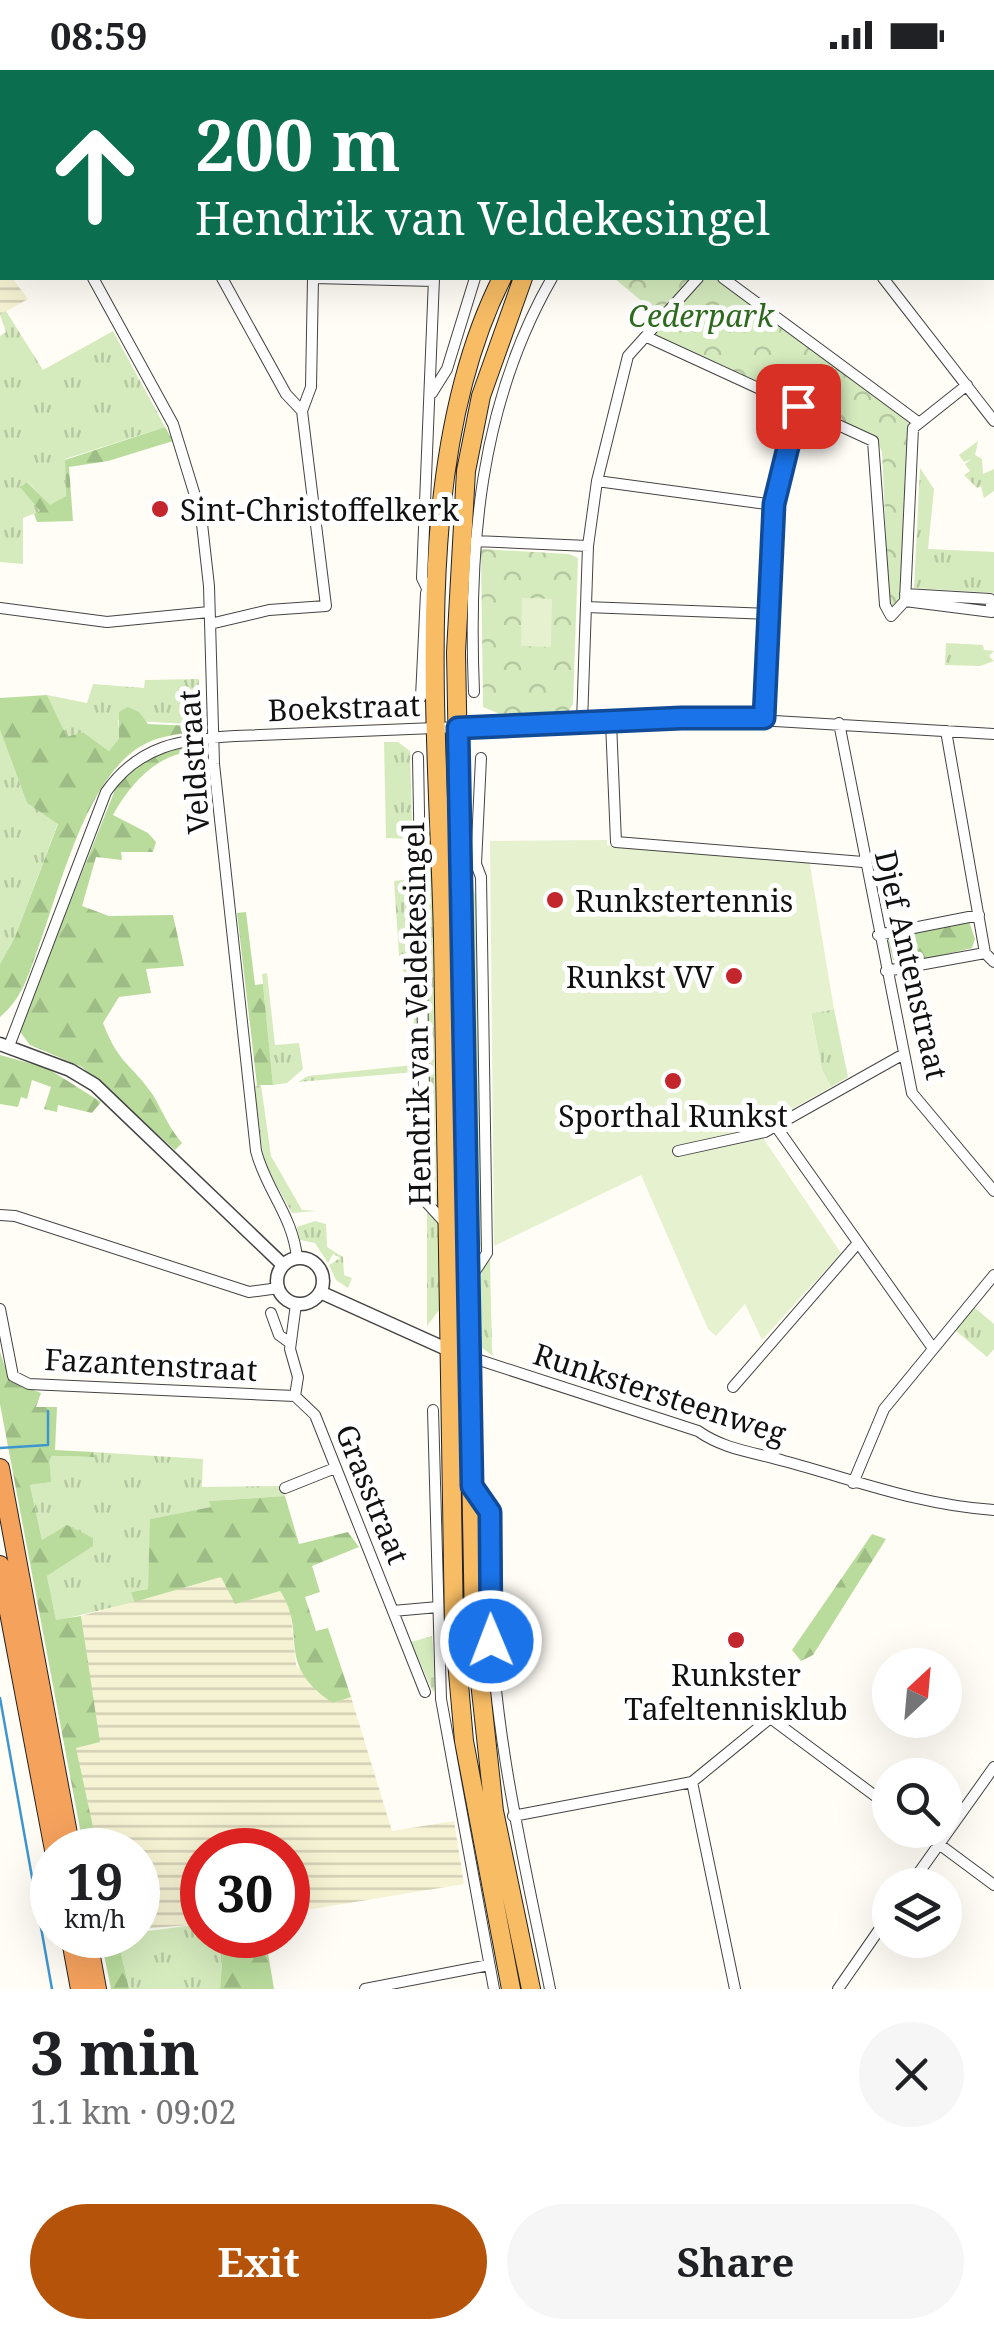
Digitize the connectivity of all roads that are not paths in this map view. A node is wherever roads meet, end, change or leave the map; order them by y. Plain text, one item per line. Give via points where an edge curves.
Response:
1 (93, 280) edge
2 (223, 280) edge
3 (314, 280) edge
4 (434, 280) edge
5 (474, 280) edge
6 (501, 280) edge
7 (522, 280) edge
8 (551, 280) edge
9 (696, 280) edge
10 (726, 280) edge
11 (886, 280) edge
12 (647, 337) junction
13 (966, 385) junction
14 (430, 397) junction
15 (798, 406) junction
16 (302, 410) junction
17 (994, 421) edge
18 (918, 422) junction
19 (598, 480) junction
20 (774, 504) junction
21 (475, 541) junction
22 (588, 546) junction
23 (426, 592) junction
24 (905, 598) junction
25 (586, 607) junction
26 (0, 608) edge
27 (438, 608) junction
28 (769, 614) junction
29 (210, 618) junction
30 (471, 635) junction
31 (456, 652) junction
32 (474, 692) dead end
33 (421, 697) dead end
34 (764, 718) junction
35 (611, 722) junction
36 (582, 723) junction
37 (839, 724) junction
38 (458, 728) junction
39 (437, 729) junction
40 (946, 730) junction
41 (994, 734) edge
42 (213, 737) junction
43 (418, 757) dead end
44 (481, 758) dead end
45 (440, 801) junction
46 (420, 829) junction
47 (460, 849) junction
48 (863, 862) junction
49 (476, 864) junction
50 (979, 915) junction
51 (988, 932) edge
52 (878, 935) junction
53 (985, 952) junction
54 (994, 962) edge
55 (886, 971) junction
56 (5, 1045) edge
57 (902, 1055) junction
58 (775, 1125) junction
59 (678, 1151) dead end
60 (994, 1191) edge
61 (1, 1214) edge
62 (448, 1226) junction
63 (858, 1244) junction
64 (297, 1258) junction
65 (283, 1265) junction
66 (994, 1275) edge
67 (469, 1282) junction
68 (278, 1288) junction
69 (320, 1292) junction
70 (296, 1304) junction
71 (0, 1310) edge
72 (271, 1313) dead end
73 (290, 1343) junction
74 (932, 1346) junction
75 (450, 1350) junction
76 (470, 1357) junction
77 (733, 1387) dead end
78 (295, 1396) junction
79 (434, 1410) dead end
80 (451, 1428) junction
81 (0, 1468) edge
82 (336, 1468) junction
83 (436, 1468) junction
84 (853, 1483) junction
85 (472, 1486) junction
86 (285, 1488) dead end
87 (994, 1510) edge
88 (0, 1565) edge
89 (438, 1607) junction
90 (393, 1612) junction
91 (425, 1692) dead end
92 (785, 1706) dead end
93 (773, 1720) junction
94 (994, 1767) edge
95 (692, 1782) junction
96 (872, 1794) edge
97 (962, 1812) edge
98 (513, 1816) junction
99 (50, 1828) edge
100 (68, 1828) edge
101 (944, 1848) edge
102 (528, 1882) junction
103 (994, 1885) edge
104 (514, 1901) junction
105 (872, 1940) edge
106 (74, 1958) edge
107 (92, 1958) edge
108 (489, 1965) junction
109 (80, 1989) edge
110 (98, 1989) edge
111 (364, 1989) edge
112 (494, 1989) edge
113 (511, 1989) edge
114 (531, 1989) edge
115 (550, 1989) edge
116 (734, 1989) edge
117 (838, 1989) edge

1 - 29 street, Veldstraat via 182,445 204,530
2 - 16 street via 286,394
3 - 16 street via 311,387
4 - 14 street
5 - 14 street via 447,369
6 - 27 highway, Hendrik van Veldekesingel via 462,390 447,466
7 - 31 highway, Hendrik van Veldekesingel via 481,396 466,471
8 - 21 street via 494,414
9 - 12 street
10 - 18 street
11 - 13 street
12 - 15 street
12 - 19 street via 628,356
13 - 17 street
13 - 18 street
14 - 23 street
15 - 20 street
15 - 24 street via 877,447 887,612 898,613
16 - 29 street via 326,606
18 - 24 street
19 - 20 street
19 - 22 street
20 - 28 street
21 - 22 street
21 - 30 street
22 - 25 street
23 - 27 street
23 - 33 street
24 - 24 street via 992,612 990,599
25 - 28 street
25 - 36 street
26 - 29 street via 107,622
27 - 39 highway, Hendrik van Veldekesingel
28 - 34 street
29 - 42 street, Veldstraat
30 - 31 street
30 - 32 street
31 - 38 highway, Hendrik van Veldekesingel
34 - 35 street, Boekstraat
34 - 37 street, Boekstraat
35 - 36 street, Boekstraat
35 - 48 street via 616,842
36 - 38 street, Boekstraat
37 - 40 street, Boekstraat
37 - 48 street, Djef Antenstraat
38 - 39 street, Boekstraat
38 - 47 highway, Hendrik van Veldekesingel
39 - 42 street, Boekstraat
39 - 45 highway, Hendrik van Veldekesingel
40 - 41 street, Boekstraat
40 - 50 street
42 - 56 street, Boekstraat via 174,741 149,752 106,792
42 - 64 street, Veldstraat via 256,1151 290,1222
43 - 46 street, Hendrik van Veldekesingel
44 - 49 street, Hendrik van Veldekesingel
45 - 46 street, Hendrik van Veldekesingel
45 - 62 highway, Hendrik van Veldekesingel
46 - 62 street, Hendrik van Veldekesingel via 426,1202
47 - 49 street, Hendrik van Veldekesingel
47 - 67 highway, Hendrik van Veldekesingel
48 - 52 street, Djef Antenstraat
49 - 67 street, Hendrik van Veldekesingel via 487,1252
50 - 51 street
50 - 52 street
51 - 53 street
52 - 55 street, Djef Antenstraat
53 - 54 street
53 - 55 street
55 - 57 street, Djef Antenstraat
56 - 65 street via 70,1070 119,1104
57 - 58 street
57 - 60 street, Djef Antenstraat via 912,1094
58 - 59 street
58 - 63 street
61 - 68 street via 248,1292
62 - 75 highway, Hendrik van Veldekesingel
63 - 74 street
63 - 77 street
64 - 65 street
64 - 69 street via 321,1270
65 - 68 street
66 - 74 street
67 - 76 highway, Hendrik van Veldekesingel
68 - 70 street
69 - 70 street
69 - 75 street, Runkstersteenweg
70 - 73 street, Grasstraat
71 - 78 street, Fazantenstraat via 13,1376 29,1384
72 - 73 street, Grasstraat via 278,1335
73 - 78 street, Grasstraat
74 - 84 street via 884,1410
75 - 76 street, Runkstersteenweg
75 - 80 highway, Hendrik van Veldekesingel
76 - 84 street, Runkstersteenweg
76 - 85 highway, Hendrik van Veldekesingel
78 - 82 street, Grasstraat via 312,1411
79 - 83 street
80 - 83 street
80 - 113 highway, Hendrik van Veldekesingel via 454,1627 464,1741
81 - 100 highway
82 - 86 street
82 - 90 street, Grasstraat
83 - 89 street
84 - 87 street, Runkstersteenweg via 928,1504
85 - 98 street via 490,1512 491,1641
85 - 104 highway, Hendrik van Veldekesingel via 484,1738
88 - 99 highway
89 - 90 street, Grasstraat
89 - 108 street via 441,1699
90 - 91 street, Grasstraat
92 - 93 street
93 - 95 street
93 - 96 street
94 - 97 street
95 - 98 street
95 - 116 street
98 - 102 street
101 - 103 street
102 - 104 street
102 - 115 street
104 - 114 highway, Hendrik van Veldekesingel
105 - 117 street
106 - 109 highway
107 - 110 highway
108 - 111 street
108 - 112 street

